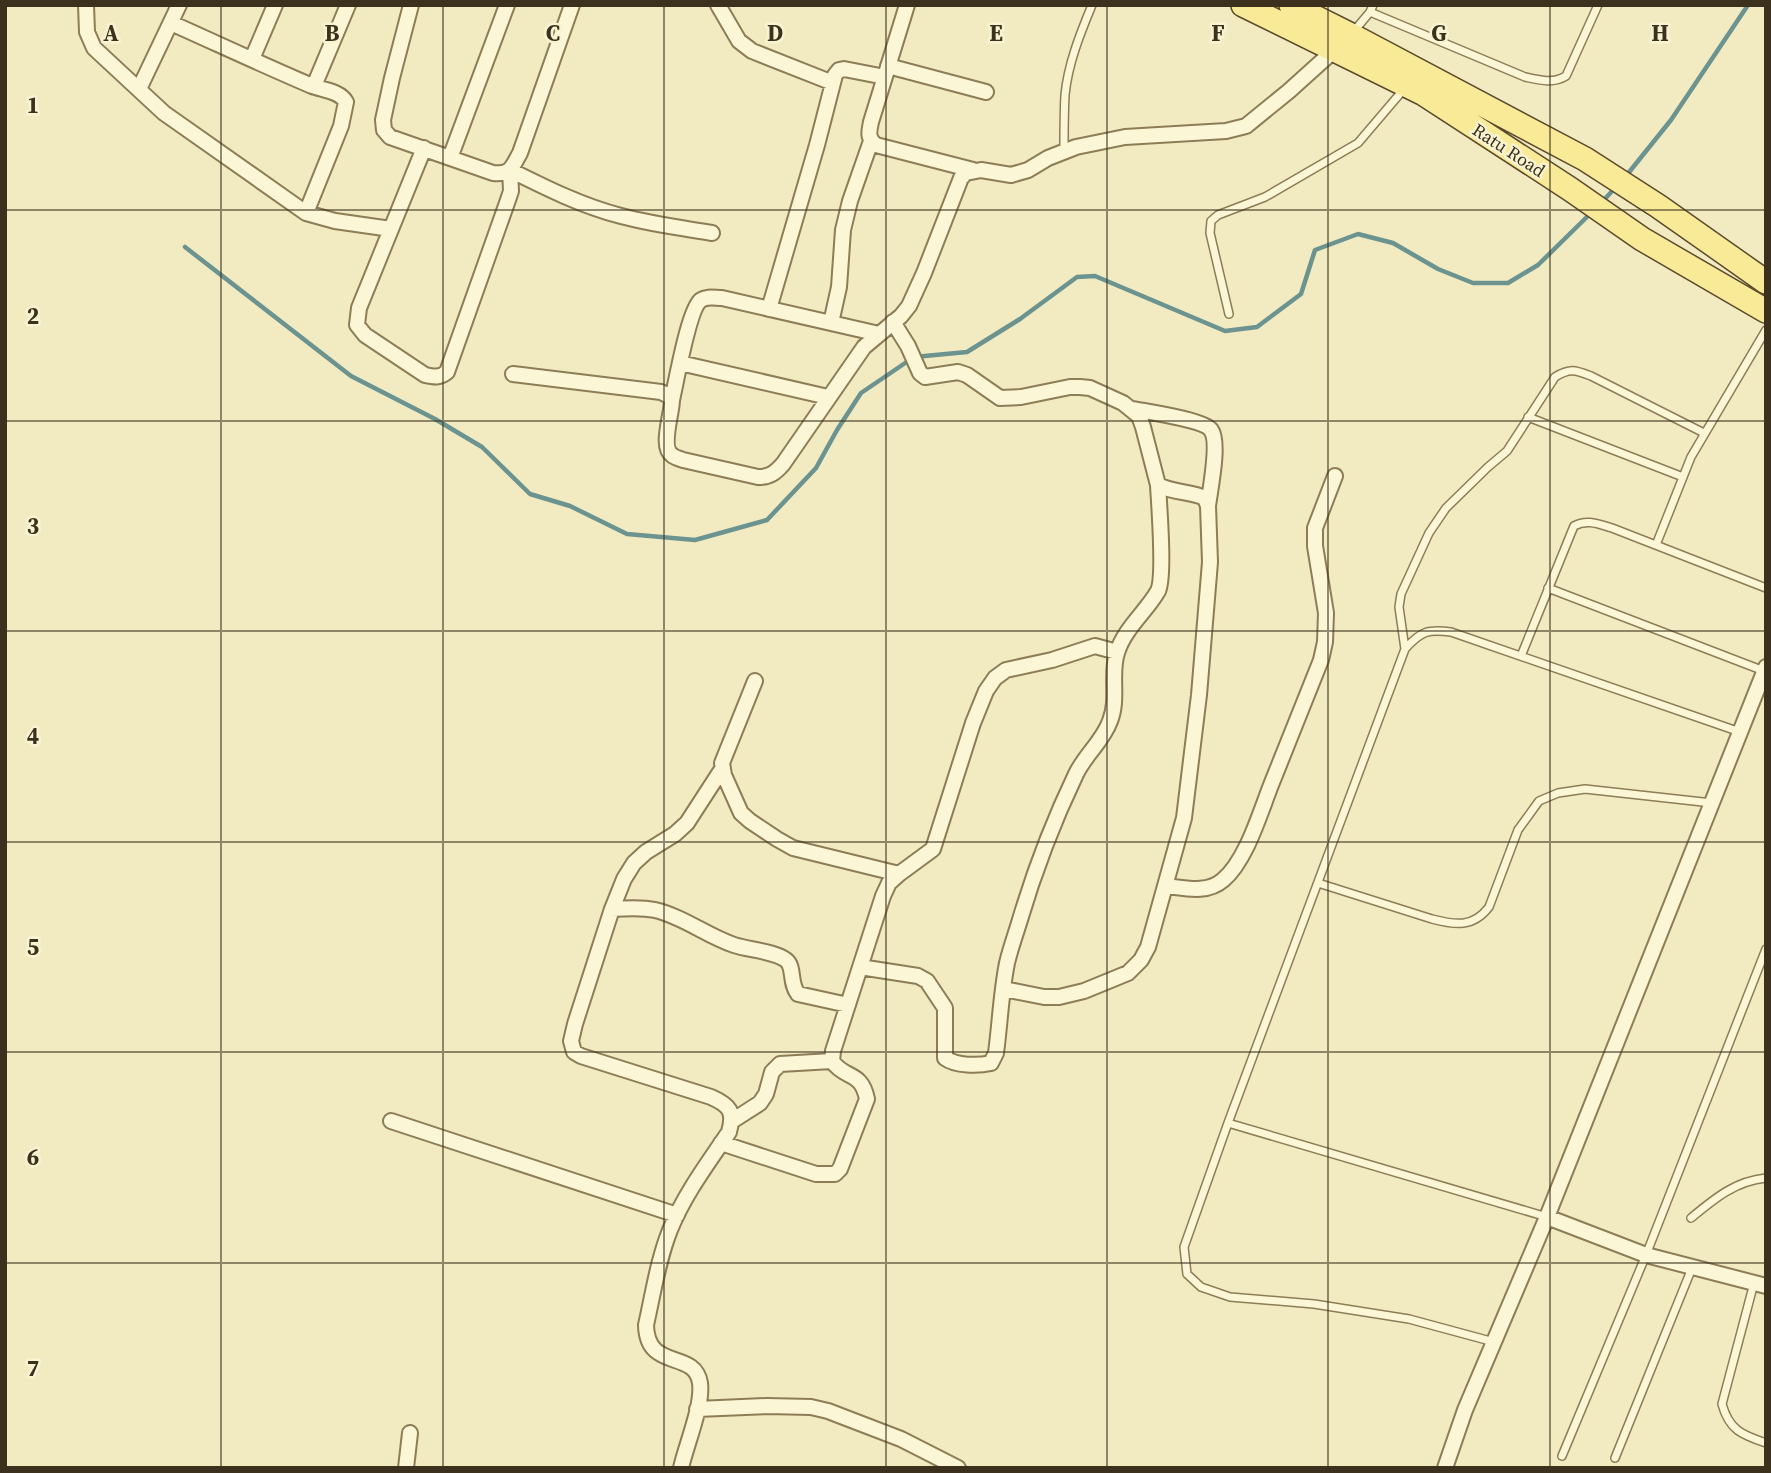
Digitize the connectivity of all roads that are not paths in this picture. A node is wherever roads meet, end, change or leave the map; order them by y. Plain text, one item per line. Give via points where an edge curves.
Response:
1 (86, 5) edge
2 (180, 5) edge
3 (275, 5) edge
4 (348, 5) edge
5 (411, 5) edge
6 (507, 5) edge
7 (572, 5) edge
8 (719, 5) edge
9 (907, 5) edge
10 (1092, 5) edge
11 (1243, 5) edge
12 (1291, 5) edge
13 (1598, 5) edge
14 (1372, 9) edge
15 (171, 23) junction
16 (1343, 42) junction
17 (251, 59) junction
18 (887, 72) junction
19 (833, 83) junction
20 (1407, 85) junction
21 (314, 86) junction
22 (139, 89) junction
23 (986, 92) dead end
24 (871, 141) junction
25 (424, 148) junction
26 (1064, 152) junction
27 (450, 158) junction
28 (510, 170) junction
29 (973, 170) junction
30 (306, 213) junction
31 (391, 229) junction
32 (712, 233) dead end
33 (1766, 282) edge
34 (769, 309) junction
35 (1766, 311) edge
36 (1228, 314) dead end
37 (831, 323) junction
38 (893, 323) junction
39 (1766, 330) edge
40 (879, 334) junction
41 (680, 363) junction
42 (513, 374) dead end
43 (828, 397) junction
44 (671, 400) junction
45 (1133, 409) junction
46 (1528, 417) junction
47 (1704, 433) junction
48 (1335, 476) dead end
49 (1683, 477) junction
50 (1158, 485) junction
51 (1208, 506) junction
52 (1656, 545) junction
53 (1766, 587) edge
54 (1548, 589) junction
55 (1405, 649) junction
56 (1117, 652) junction
57 (1521, 656) junction
58 (1765, 669) edge
59 (755, 681) dead end
60 (1740, 732) junction
61 (723, 769) junction
62 (1712, 803) junction
63 (899, 874) junction
64 (1318, 883) junction
65 (1166, 886) junction
66 (612, 909) junction
67 (1766, 950) edge
68 (860, 967) junction
69 (1004, 989) junction
70 (848, 1005) junction
71 (832, 1061) junction
72 (391, 1121) dead end
73 (732, 1121) junction
74 (1228, 1123) junction
75 (721, 1143) junction
76 (1766, 1178) edge
77 (677, 1215) junction
78 (1547, 1217) junction
79 (1691, 1218) dead end
80 (1646, 1255) junction
81 (1692, 1267) junction
82 (1760, 1284) edge
83 (1494, 1342) junction
84 (697, 1409) junction
85 (410, 1433) dead end
86 (1766, 1443) edge
87 (1562, 1456) dead end
88 (1615, 1458) dead end
89 (406, 1468) edge
90 (681, 1468) edge
91 (958, 1468) edge
92 (1445, 1468) edge

1 - 22 street via 87,32 94,48
2 - 15 street
3 - 17 street
4 - 21 street
5 - 25 street via 383,120 390,137
6 - 27 street
7 - 28 street
8 - 19 street via 739,41 752,51
9 - 18 street
10 - 26 lane via 1076,43 1065,94
11 - 16 main road, Ratu Road
12 - 16 main road, Ratu Road
13 - 14 lane via 1566,76 1545,81 1514,72
14 - 16 lane
15 - 17 street
15 - 22 street
16 - 20 main road, Ratu Road
16 - 26 street via 1246,126 1125,137
16 - 33 main road, Ratu Road via 1585,159
17 - 21 street
18 - 19 street via 844,69
18 - 23 street
18 - 24 street via 869,134
19 - 34 street
20 - 35 main road, Ratu Road via 1642,239
20 - 36 lane via 1358,143 1265,197 1211,221
21 - 30 street via 346,102
22 - 30 street via 164,113
24 - 29 street
24 - 37 street via 843,230
25 - 27 street
25 - 31 street
26 - 29 street via 1011,175
27 - 28 street via 493,173
28 - 31 street via 511,191 442,376 425,375 365,335 357,324 359,308
28 - 32 street via 594,208
29 - 38 street via 961,178 909,306
30 - 31 street
34 - 37 street
34 - 41 street via 723,298 701,300 690,320
37 - 40 street
38 - 40 street
38 - 45 street via 925,377 958,372 1000,398 1090,388
39 - 47 lane
40 - 43 street
41 - 43 street
41 - 44 street
42 - 44 street via 661,392
43 - 44 street via 783,464 767,477 671,455 666,443
45 - 50 street via 1143,427
45 - 51 street via 1211,429 1215,457
46 - 47 lane via 1555,377 1576,371
46 - 49 lane
46 - 55 lane via 1507,451 1446,508 1429,533 1401,594
47 - 49 lane
48 - 65 street via 1315,528 1326,614 1321,660 1250,839 1222,882 1209,888
49 - 52 lane
50 - 51 street via 1205,498
50 - 56 street via 1161,579
51 - 65 street via 1210,562 1199,695 1184,818
52 - 53 lane
52 - 54 lane via 1582,522 1574,526
54 - 57 lane
54 - 58 lane
55 - 57 lane via 1415,637 1430,630 1451,632
55 - 64 lane
56 - 63 street via 1095,646 1006,670 995,678 973,723 933,849
56 - 69 street via 1111,720 1076,773 1041,856 1007,963
57 - 60 lane
58 - 60 street
59 - 61 street via 723,757
60 - 62 street
61 - 63 street via 741,813 776,839 793,848
61 - 66 street via 687,823 634,863
62 - 64 lane via 1585,789 1539,802 1518,830 1489,907 1482,916 1465,923 1432,919
62 - 78 street
63 - 68 street via 883,896
64 - 74 lane
65 - 69 street via 1148,947 1128,973 1059,997
66 - 70 street via 653,909 724,942 777,956 791,967 798,994
66 - 73 street via 575,1024 573,1052 725,1103
67 - 80 lane
68 - 69 street via 926,981 945,1008 944,1049 950,1062 991,1063
68 - 70 street
70 - 71 street
71 - 73 street via 780,1064 760,1103
71 - 75 street via 861,1083 867,1099 835,1174 816,1174
72 - 77 street
73 - 75 street
74 - 78 lane
74 - 83 lane via 1184,1247 1187,1274 1201,1287 1230,1297 1409,1319
75 - 77 street
76 - 79 lane via 1718,1195
77 - 84 street via 664,1247 647,1336 656,1352 692,1368 698,1376
78 - 80 street
78 - 83 street
80 - 81 street
80 - 87 lane
81 - 82 street
81 - 88 lane
82 - 86 lane via 1722,1404 1726,1418 1737,1430
83 - 92 street
84 - 90 street
84 - 91 street via 778,1406 828,1411 901,1439
85 - 89 street

